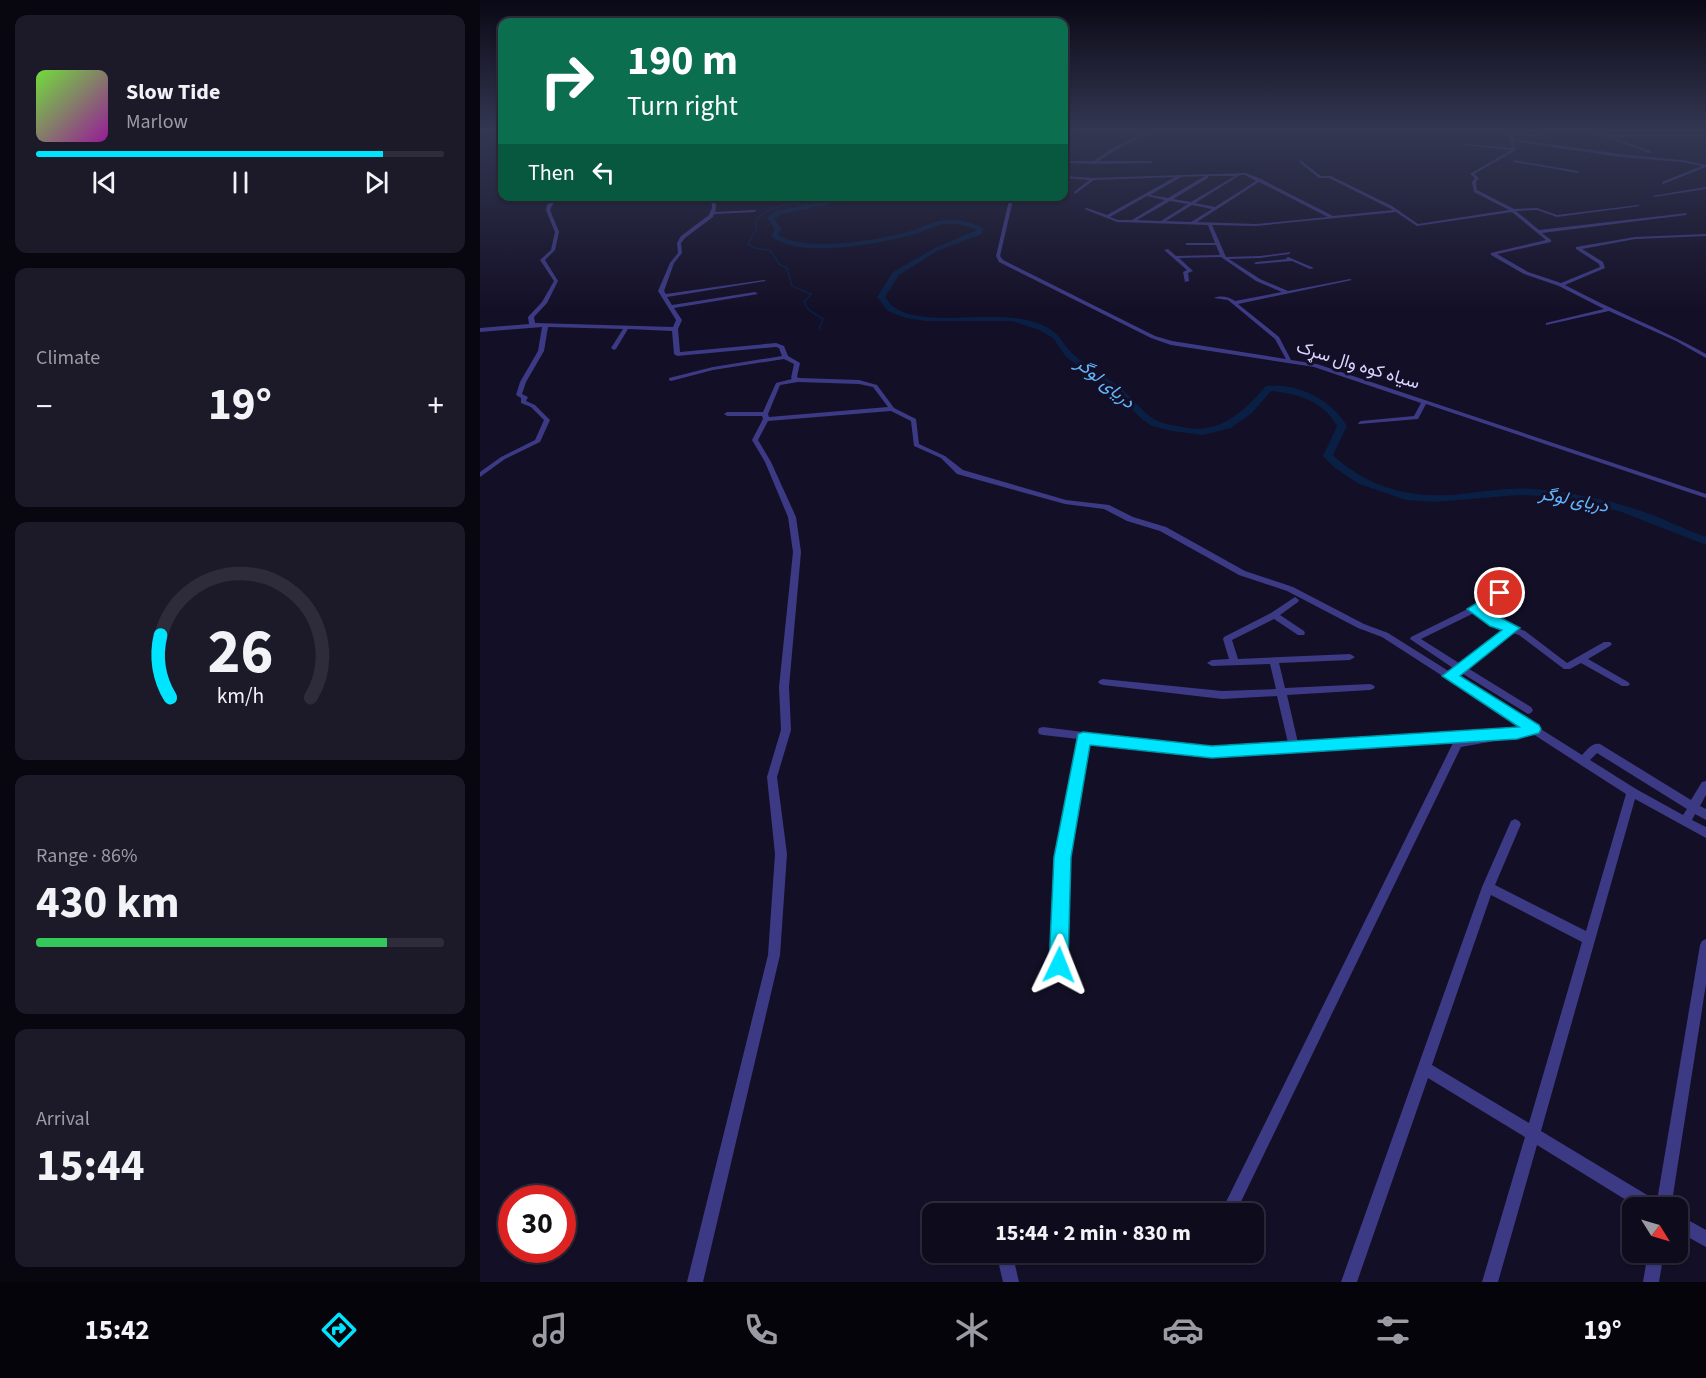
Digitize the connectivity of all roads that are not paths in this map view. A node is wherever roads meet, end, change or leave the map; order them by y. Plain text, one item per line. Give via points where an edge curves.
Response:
1 (1078, 191) edge
2 (1154, 191) edge
3 (1183, 191) edge
4 (1213, 191) edge
5 (1243, 191) edge
6 (1281, 191) edge
7 (1357, 191) edge
8 (1476, 191) edge
9 (1688, 191) edge
10 (1075, 193) dead end
11 (1146, 195) junction
12 (1654, 196) dead end
13 (1169, 199) junction
14 (552, 201) edge
15 (712, 201) edge
16 (1011, 201) edge
17 (1192, 204) junction
18 (1638, 206) dead end
19 (1215, 208) junction
20 (1086, 209) dead end
21 (1397, 211) junction
22 (1512, 211) junction
23 (755, 212) dead end
24 (711, 213) junction
25 (1686, 214) dead end
26 (1107, 217) junction
27 (1332, 217) junction
28 (1132, 220) junction
29 (1163, 222) junction
30 (1191, 223) junction
31 (1209, 223) junction
32 (1537, 232) junction
33 (1706, 235) edge
34 (1187, 244) dead end
35 (1217, 244) junction
36 (1166, 250) dead end
37 (1288, 253) dead end
38 (1281, 254) junction
39 (1176, 257) junction
40 (1223, 257) junction
41 (1293, 260) junction
42 (1230, 263) junction
43 (1312, 268) dead end
44 (1187, 280) dead end
45 (1350, 280) dead end
46 (764, 281) dead end
47 (1561, 285) junction
48 (1287, 292) junction
49 (755, 294) dead end
50 (665, 296) junction
51 (1216, 298) dead end
52 (1233, 303) junction
53 (671, 307) junction
54 (1607, 310) junction
55 (1548, 324) dead end
56 (532, 325) junction
57 (545, 326) junction
58 (627, 327) junction
59 (675, 329) junction
60 (480, 330) edge
61 (614, 348) dead end
62 (1706, 356) edge
63 (785, 357) junction
64 (1289, 359) junction
65 (671, 379) dead end
66 (798, 380) junction
67 (1425, 401) junction
68 (892, 409) junction
69 (727, 414) dead end
70 (766, 417) junction
71 (1361, 423) dead end
72 (480, 475) edge
73 (1706, 496) edge
74 (1500, 593) dead end
75 (1295, 600) dead end
76 (1474, 609) junction
77 (1274, 615) junction
78 (1513, 628) junction
79 (1301, 633) dead end
80 (1607, 644) dead end
81 (1350, 657) dead end
82 (1581, 659) junction
83 (1274, 660) junction
84 (1235, 662) junction
85 (1212, 663) dead end
86 (1459, 668) junction
87 (1450, 676) junction
88 (1103, 682) dead end
89 (1625, 684) dead end
90 (1370, 687) dead end
91 (1281, 692) junction
92 (1528, 710) dead end
93 (1534, 729) junction
94 (1043, 731) dead end
95 (1517, 733) junction
96 (1083, 738) junction
97 (1294, 747) junction
98 (1584, 760) junction
99 (1706, 785) edge
100 (1632, 792) junction
101 (1692, 807) junction
102 (1706, 815) edge
103 (1685, 821) junction
104 (1515, 824) dead end
105 (1706, 833) edge
106 (1488, 887) junction
107 (1589, 939) junction
108 (1706, 945) edge
109 (1059, 965) dead end
110 (1425, 1068) junction
111 (1533, 1135) junction
112 (1636, 1197) edge
113 (1666, 1197) edge
114 (1232, 1203) edge
115 (1688, 1228) edge
116 (1706, 1239) edge
117 (1007, 1263) edge
118 (1654, 1263) edge
119 (695, 1282) edge
120 (1011, 1282) edge
121 (1349, 1282) edge
122 (1490, 1282) edge
123 (1651, 1282) edge

1 - 10 street
2 - 11 street
3 - 13 street
4 - 17 street
5 - 19 street
6 - 27 street
7 - 21 street
8 - 22 street
9 - 12 street
11 - 13 street
11 - 26 street
13 - 17 street
13 - 28 street
14 - 56 street via 547,215 557,232 553,250 542,260 556,281 531,317
15 - 24 street
16 - 64 street, سیاه کوه وال سړک via 998,256 1006,264 1161,340
17 - 19 street
17 - 29 street
18 - 22 street via 1557,216 1537,209
19 - 30 street
20 - 26 street
21 - 22 street via 1417,225
21 - 27 street
22 - 32 street
23 - 24 street
24 - 50 street via 704,224 688,232 679,243 680,253 661,291
25 - 32 street
26 - 28 street
27 - 31 street via 1257,225
28 - 29 street
29 - 30 street
30 - 31 street
31 - 35 street
32 - 47 street via 1549,241 1493,254 1526,273
33 - 47 street via 1635,238 1578,248 1602,263 1603,268
34 - 35 street
35 - 40 street
36 - 39 street
37 - 38 street
38 - 40 street
38 - 41 street
39 - 40 street
39 - 44 street via 1191,271 1185,272
40 - 42 street
41 - 42 street
41 - 43 street
42 - 48 street
45 - 48 street
46 - 50 street
47 - 54 street
48 - 52 street
49 - 53 street
50 - 53 street
51 - 52 street via 1226,297
52 - 64 street via 1277,338
53 - 59 street via 679,320
54 - 55 street
54 - 62 street
56 - 57 street
56 - 60 street
57 - 58 street
57 - 72 street via 541,351 522,379 519,391 525,397 523,402 547,420 538,441 503,458
58 - 59 street
58 - 61 street
59 - 63 street via 678,355 770,344 782,347
63 - 65 street via 696,370
63 - 66 street via 797,363 794,378
64 - 67 street, سیاه کوه وال سړک
66 - 68 street via 872,384
66 - 70 street via 778,384
67 - 71 street via 1416,418
67 - 73 street, سیاه کوه وال سړک
68 - 70 street
68 - 87 street via 914,420 916,445 944,458 960,472 1065,502 1106,507 1172,533 1242,573 1290,589 1361,627 1385,635
69 - 70 street
70 - 119 street via 755,440 792,517 797,552 784,687 786,730 772,777 781,854 774,955
74 - 76 street
75 - 77 street
76 - 78 street via 1495,623
76 - 86 street via 1414,639
77 - 79 street
77 - 84 street via 1227,639
78 - 82 street via 1567,667
78 - 86 street
80 - 82 street
81 - 83 street
82 - 89 street
83 - 84 street
83 - 91 street
84 - 85 street
86 - 87 street
86 - 92 street
87 - 93 street
88 - 91 street via 1222,694
90 - 91 street
91 - 97 street
93 - 95 street
93 - 98 street
94 - 96 street
95 - 97 street
95 - 114 street via 1458,744
96 - 97 street via 1212,752
96 - 109 street via 1062,857
98 - 100 street
98 - 101 street via 1596,747
99 - 101 street
100 - 103 street
100 - 107 street
101 - 102 street
101 - 103 street
103 - 105 street
104 - 106 street
106 - 107 street
106 - 110 street
107 - 111 street
108 - 113 street
110 - 111 street
110 - 121 street
111 - 112 street
111 - 122 street
115 - 116 street
117 - 120 street
118 - 123 street

